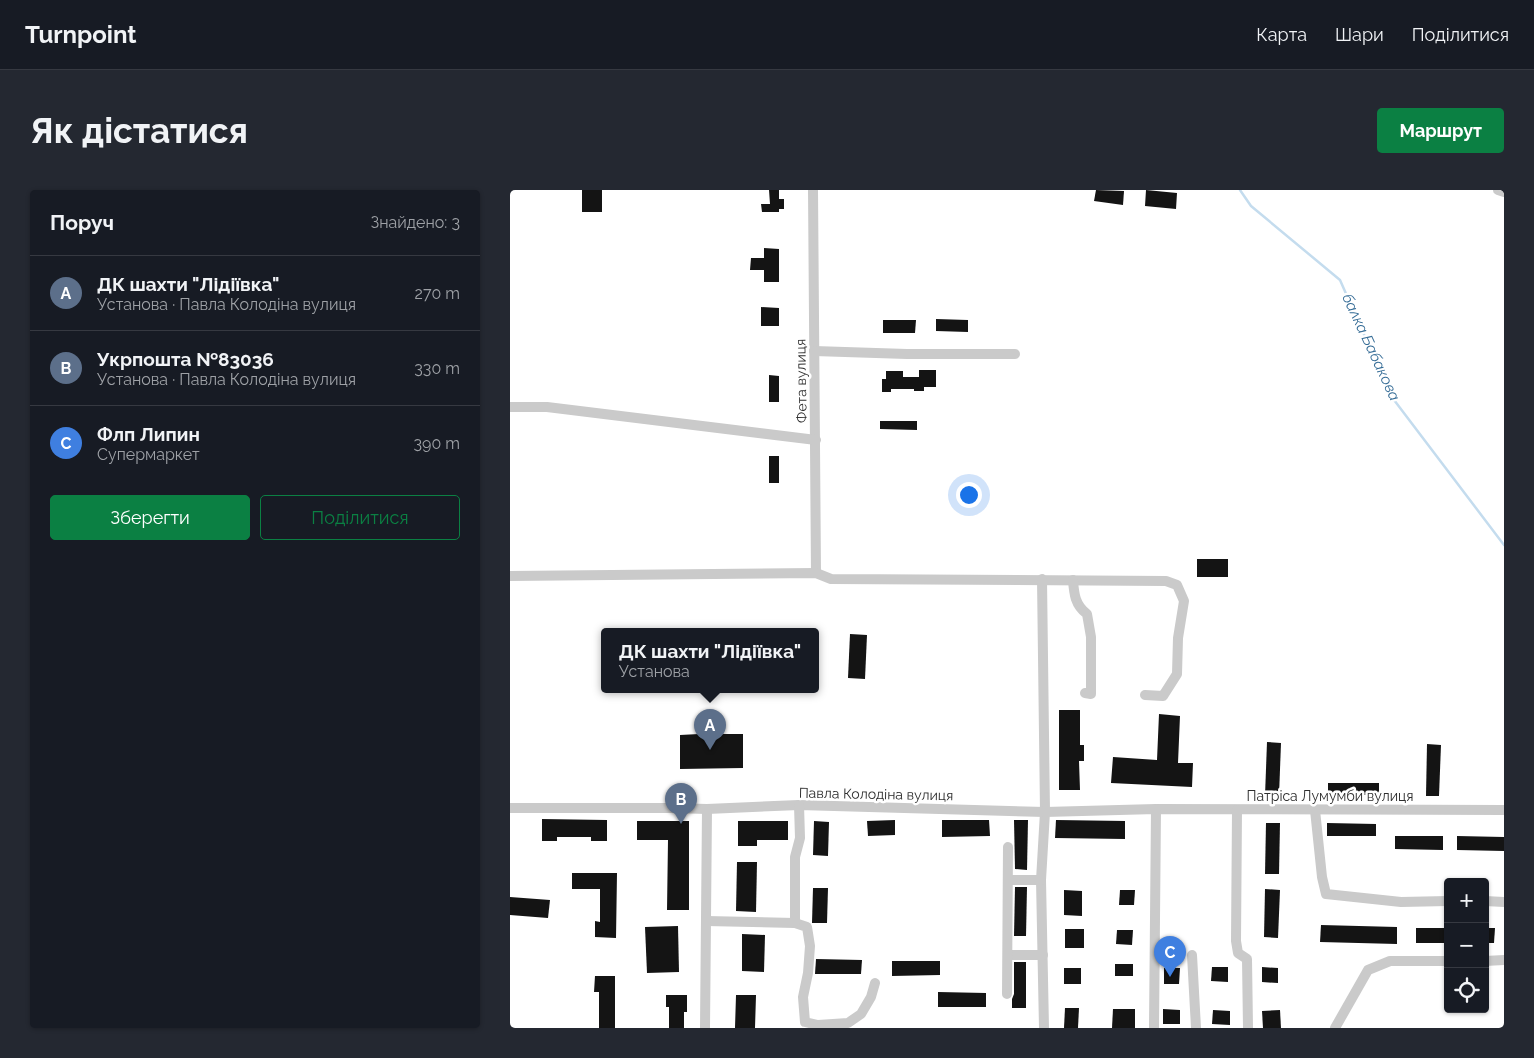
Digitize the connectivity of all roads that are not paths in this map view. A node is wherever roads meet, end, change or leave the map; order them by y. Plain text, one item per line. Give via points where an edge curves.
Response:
1 (813, 190) edge
2 (1498, 190) edge
3 (1504, 192) edge
4 (814, 350) junction
5 (1015, 354) dead end
6 (510, 407) edge
7 (816, 440) junction
8 (816, 572) junction
9 (510, 576) edge
10 (1042, 579) junction
11 (1073, 580) junction
12 (1091, 694) dead end
13 (1145, 695) dead end
14 (799, 805) junction
15 (510, 808) edge
16 (707, 809) junction
17 (1156, 809) junction
18 (1237, 810) junction
19 (1315, 810) junction
20 (1504, 810) edge
21 (1045, 812) junction
22 (1008, 847) dead end
23 (1008, 880) junction
24 (1042, 880) junction
25 (1444, 901) edge
26 (1489, 901) edge
27 (1504, 902) edge
28 (706, 921) junction
29 (795, 923) junction
30 (1008, 955) junction
31 (1042, 955) junction
32 (1192, 955) dead end
33 (1504, 960) edge
34 (1444, 961) edge
35 (1489, 961) edge
36 (876, 983) dead end
37 (1007, 994) dead end
38 (848, 1026) edge
39 (705, 1028) edge
40 (1044, 1028) edge
41 (1154, 1028) edge
42 (1196, 1028) edge
43 (1248, 1028) edge
44 (1335, 1028) edge

1 - 4 street, Фета вулиця
2 - 3 street
4 - 5 street
4 - 7 street, Фета вулиця
6 - 7 street via 547,407
7 - 8 street, Фета вулиця
8 - 9 street
8 - 10 street via 831,579
10 - 11 street
10 - 21 street
11 - 12 street via 1074,593 1079,608 1087,614 1092,638
11 - 13 street via 1166,581 1177,585 1184,601 1177,674 1163,696
14 - 16 street, Павла Колодіна вулиця
14 - 21 street, Павла Колодіна вулиця
14 - 29 street
15 - 16 street, Павла Колодіна вулиця
16 - 28 street
17 - 18 street, Патріса Лумумби вулиця
17 - 21 street, Патріса Лумумби вулиця
17 - 41 street
18 - 19 street, Патріса Лумумби вулиця
18 - 43 street via 1236,941 1238,953 1247,959
19 - 20 street, Патріса Лумумби вулиця
19 - 25 street via 1326,894 1401,902
21 - 24 street
22 - 23 street
23 - 24 street
23 - 30 street
24 - 31 street
26 - 27 street
28 - 29 street
28 - 39 street
29 - 38 street via 807,927 810,946 803,997 805,1022 818,1026
30 - 31 street
30 - 37 street
31 - 40 street
32 - 42 street
33 - 35 street
34 - 44 street via 1390,961 1368,970
36 - 38 street via 861,1014

